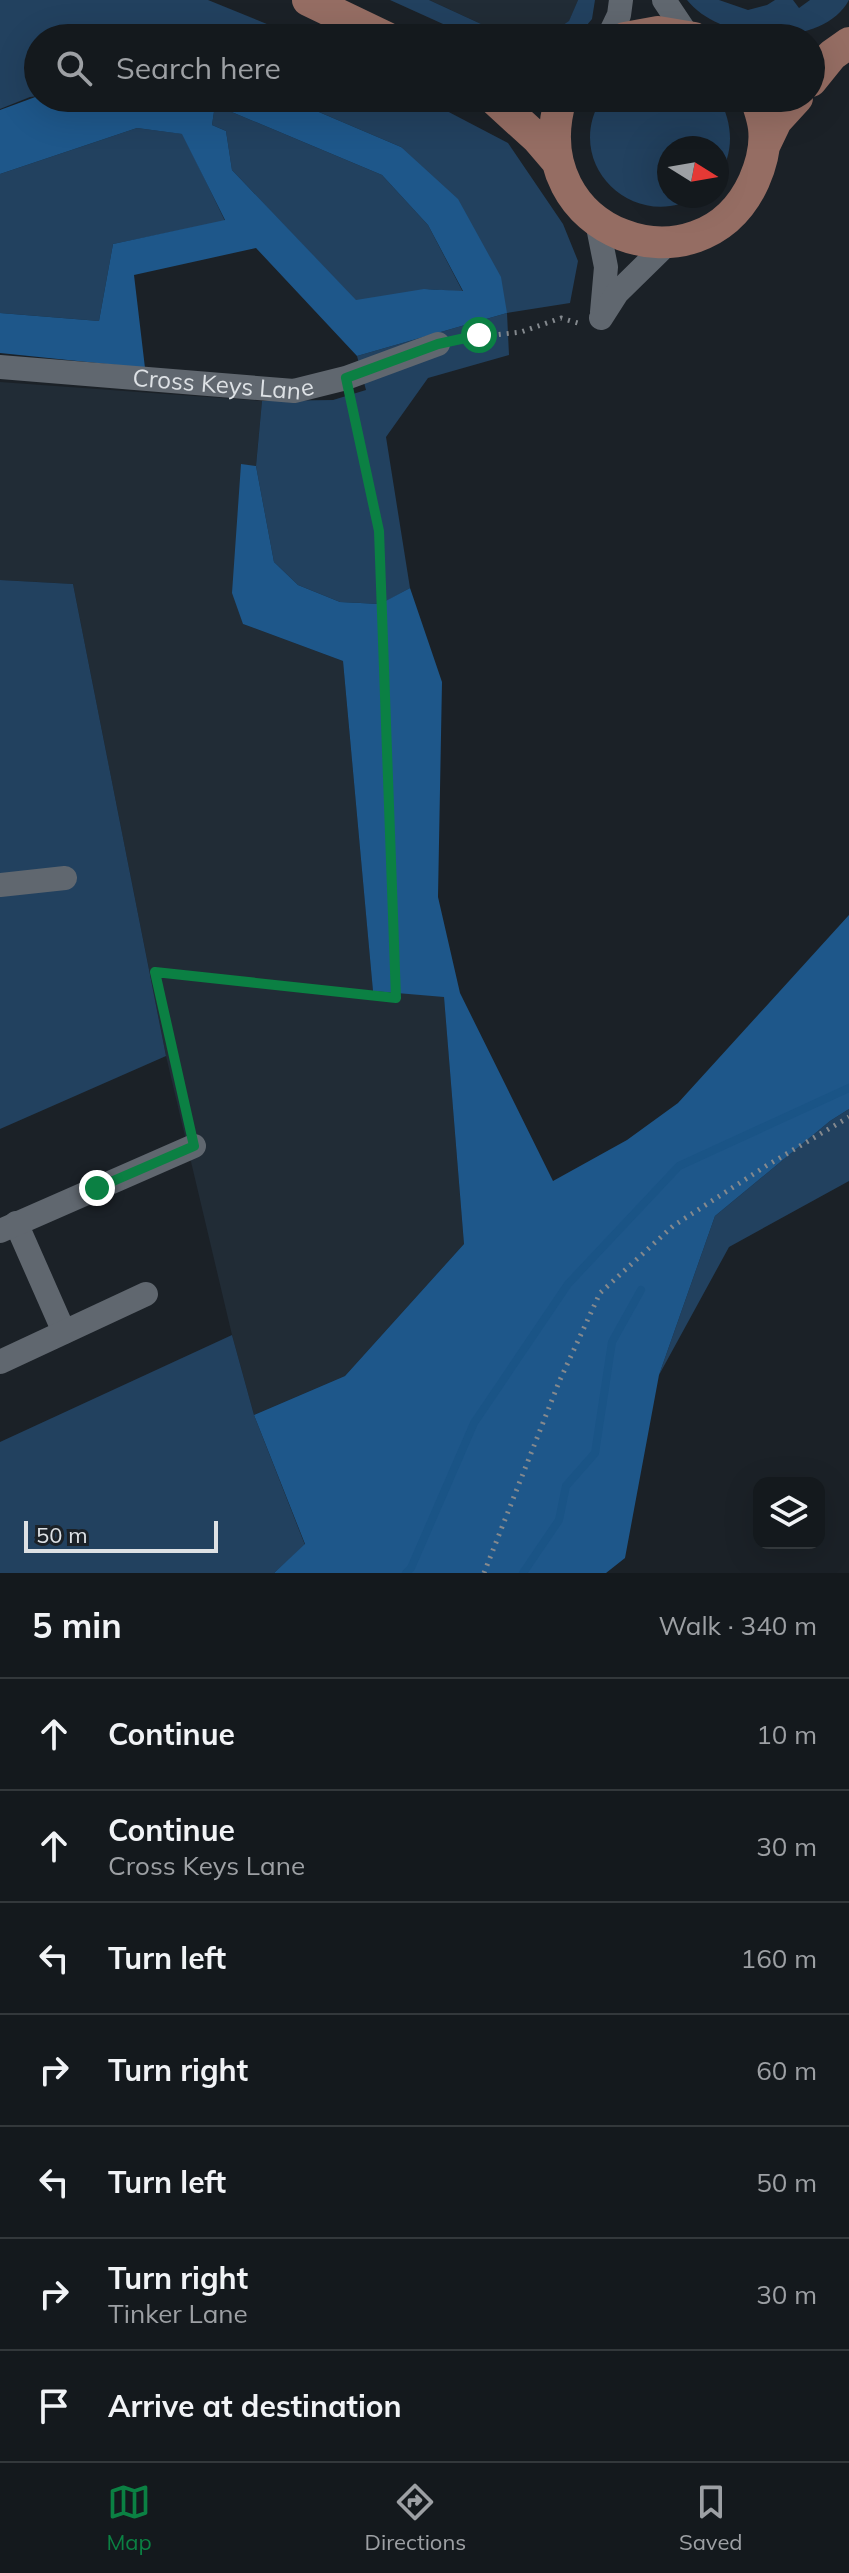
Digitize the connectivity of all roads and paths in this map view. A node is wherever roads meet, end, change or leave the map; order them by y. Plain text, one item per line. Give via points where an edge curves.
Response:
1 (308, 0) edge
2 (621, 0) edge
3 (664, 0) edge
4 (358, 24) edge
5 (615, 24) edge
6 (682, 24) edge
7 (508, 112) edge
8 (557, 112) edge
9 (760, 112) edge
10 (784, 112) edge
11 (764, 146) junction
12 (556, 160) junction
13 (597, 222) junction
14 (669, 242) junction
15 (561, 318) dead end
16 (438, 344) joint
17 (0, 367) edge
18 (346, 378) junction
19 (65, 878) dead end
20 (0, 885) edge
21 (849, 1117) edge
22 (194, 1146) joint
23 (8, 1227) edge
24 (146, 1294) dead end
25 (64, 1332) junction
26 (0, 1362) edge
27 (484, 1573) edge

1 - 4 main road
2 - 5 street
3 - 6 street
7 - 12 main road
8 - 12 main road
9 - 11 main road
10 - 11 main road
11 - 14 main road via 749,192 734,211 693,237
12 - 13 main road via 571,195
13 - 14 main road via 619,235
13 - 14 street via 606,267 601,318 617,293
15 - 16 path via 521,332
16 - 18 street, Cross Keys Lane
17 - 18 street, Cross Keys Lane via 294,391
18 - 22 path via 379,531 396,998 155,972
19 - 20 street
21 - 27 path via 673,1226 600,1293
22 - 23 street
23 - 25 street
24 - 25 street
25 - 26 street

